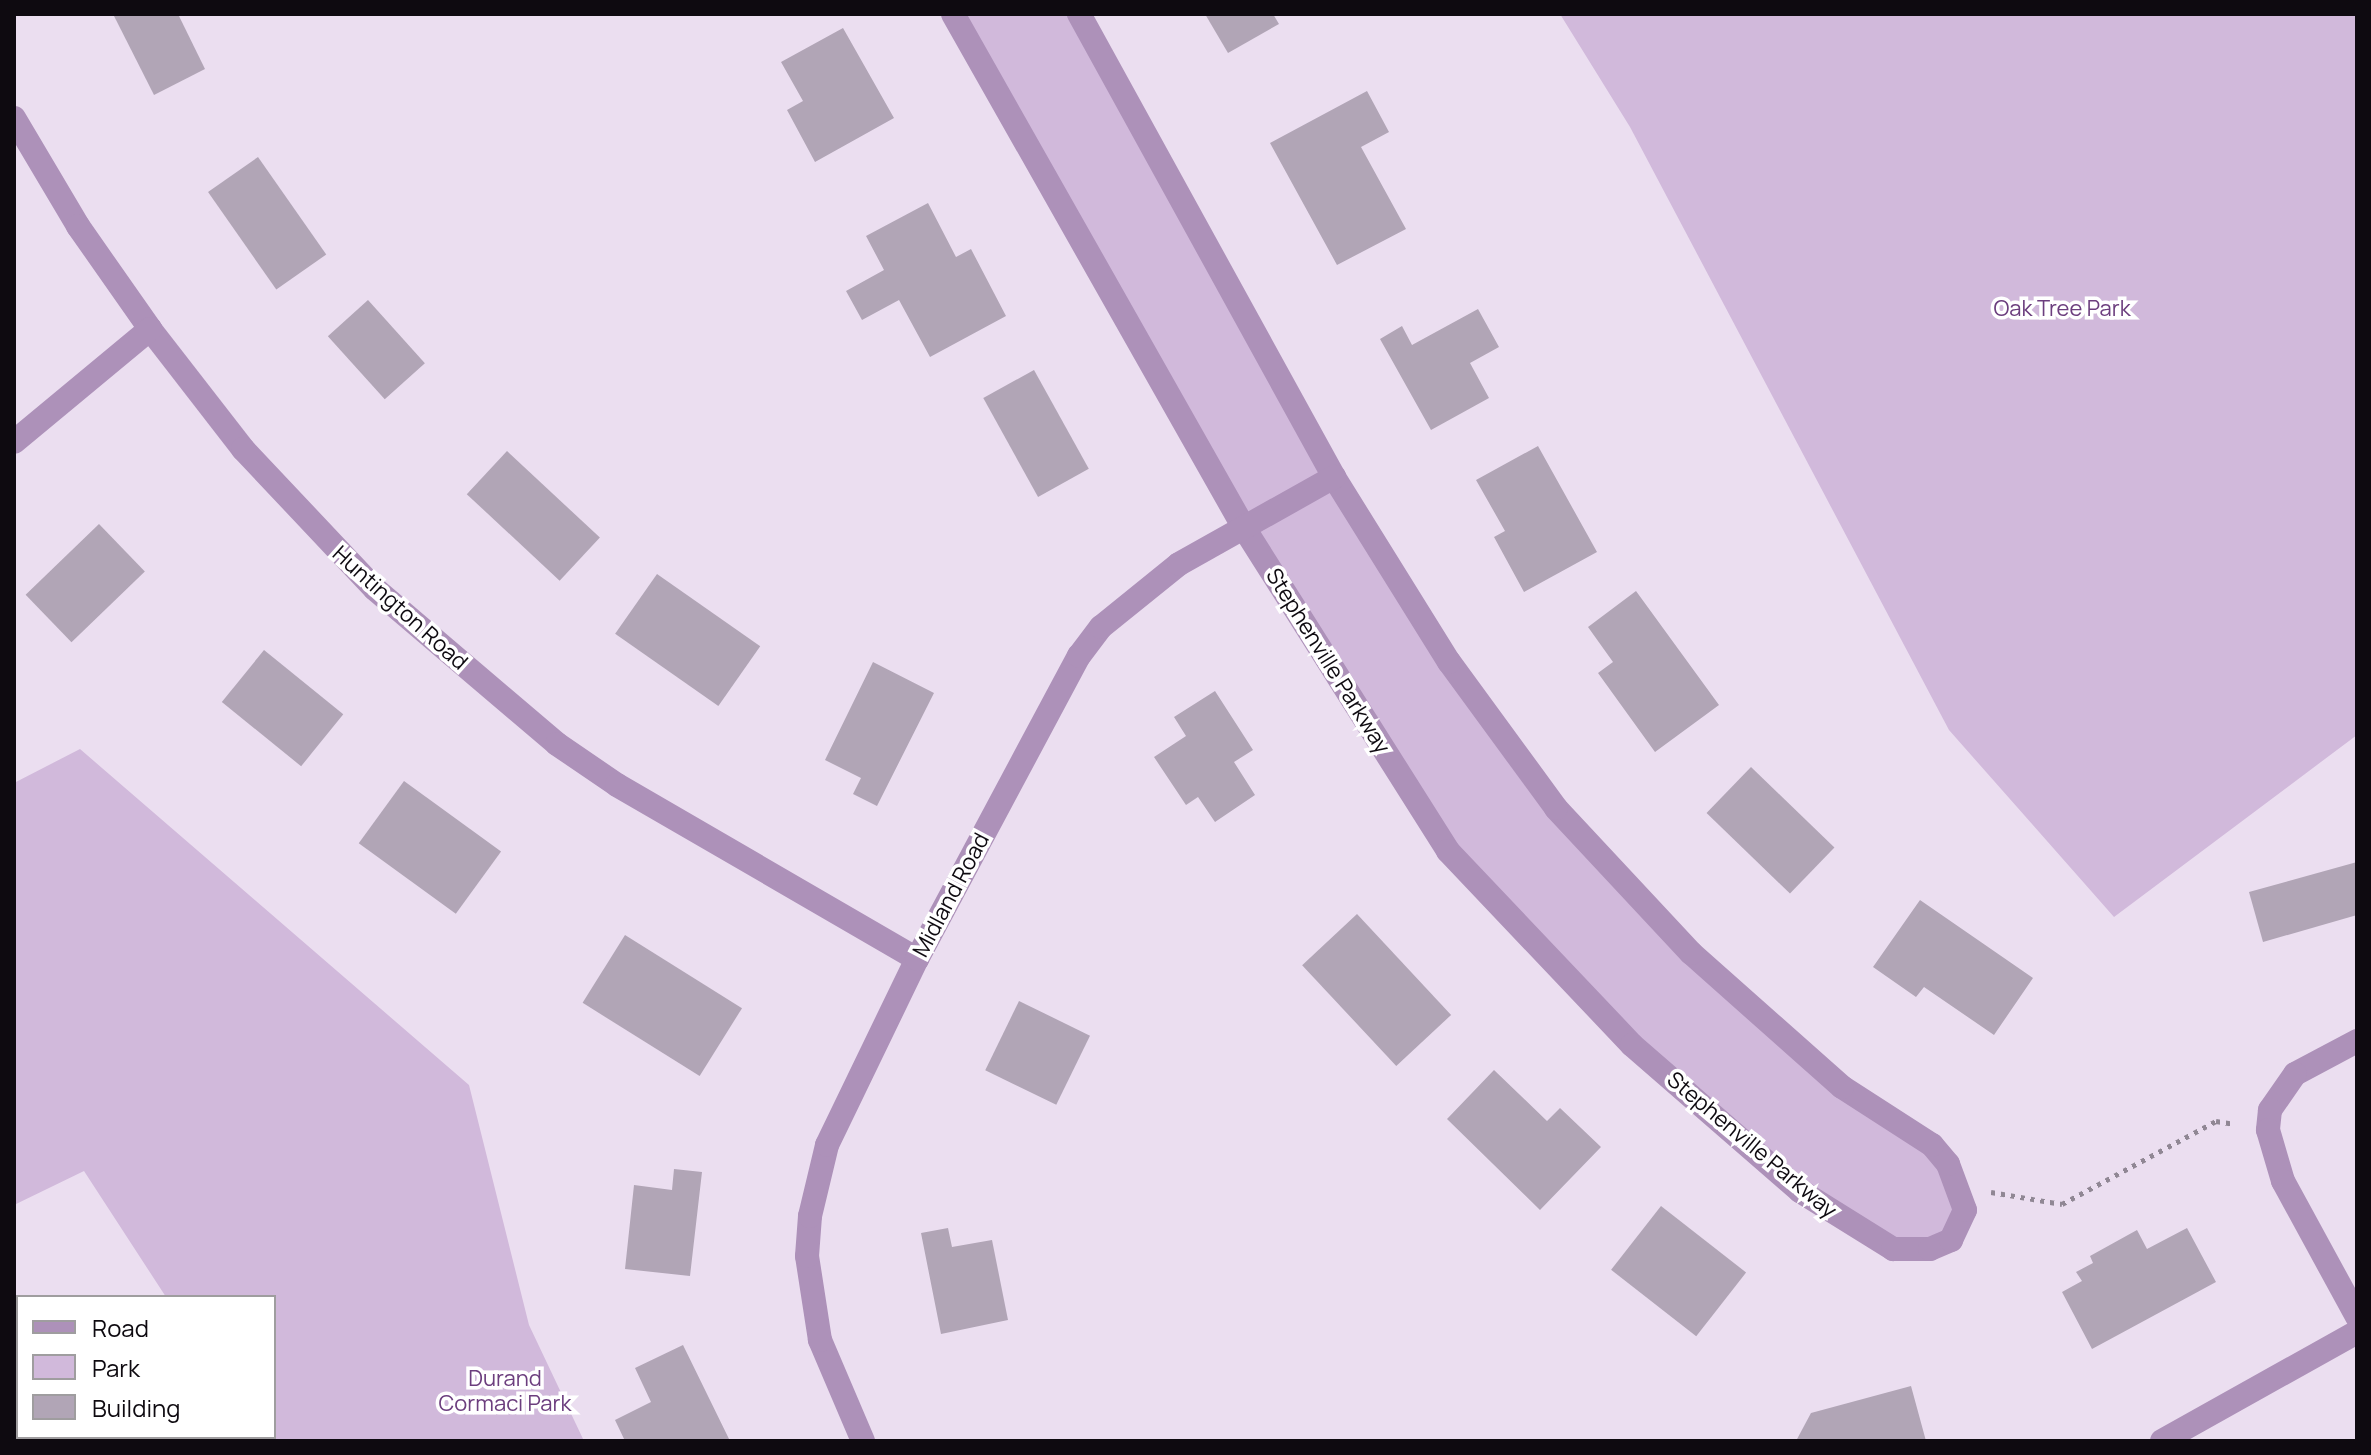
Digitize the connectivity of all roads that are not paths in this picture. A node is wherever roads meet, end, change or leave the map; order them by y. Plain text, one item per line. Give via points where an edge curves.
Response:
1 (953, 14) edge
2 (1079, 14) edge
3 (14, 118) edge
4 (150, 329) junction
5 (14, 442) edge
6 (1334, 477) junction
7 (1244, 528) junction
8 (917, 959) junction
9 (2357, 1041) edge
10 (2357, 1317) edge
11 (2357, 1332) edge
12 (863, 1441) edge
13 (2162, 1441) edge

1 - 7 street, Stephenville Parkway
2 - 6 street
3 - 4 street, Huntington Road via 78,226
4 - 5 street
4 - 8 street, Huntington Road via 305,519 375,589 498,695 678,825
6 - 7 street, Midland Road
6 - 7 street, Stephenville Parkway via 1449,662 1556,808 1691,953 1842,1087 1932,1145 1961,1188 1962,1227 1951,1240 1912,1251 1869,1239 1800,1191 1632,1045 1448,851
7 - 8 street, Midland Road via 1125,602 1087,646
8 - 12 street, Midland Road via 827,1145 810,1216 807,1256 820,1340
9 - 10 street via 2295,1074 2270,1110 2268,1130 2283,1181
11 - 13 street

